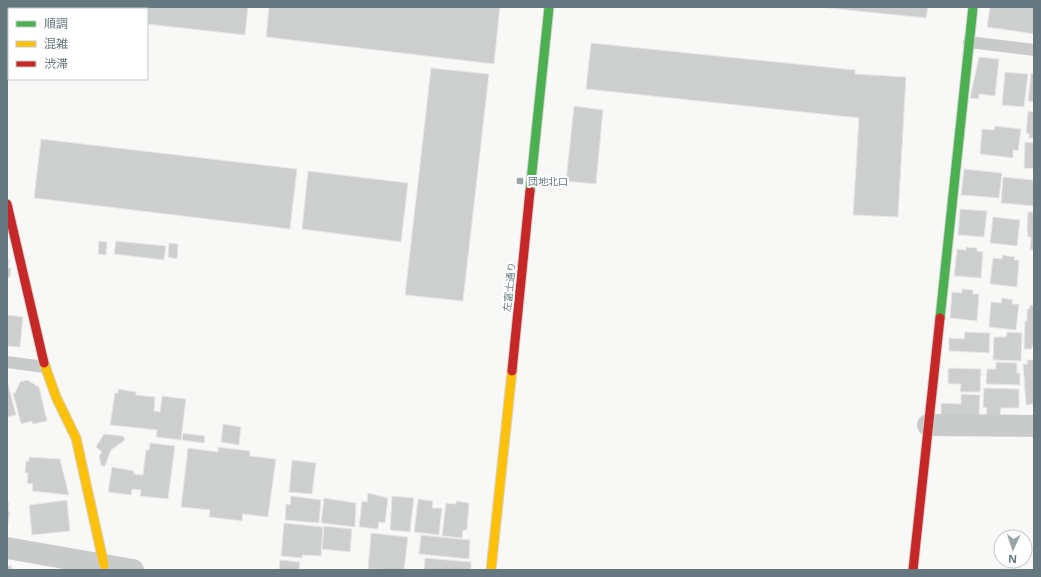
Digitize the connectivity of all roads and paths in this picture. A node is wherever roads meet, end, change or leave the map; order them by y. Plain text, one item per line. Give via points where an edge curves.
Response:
1 (550, 7) edge
2 (973, 7) edge
3 (969, 42) junction
4 (1034, 50) edge
5 (7, 204) edge
6 (7, 362) edge
7 (45, 367) junction
8 (928, 424) junction
9 (1034, 426) edge
10 (7, 548) edge
11 (104, 565) junction
12 (133, 570) edge
13 (491, 570) edge
14 (913, 570) edge

1 - 13 street, 左富士通り
2 - 3 street
3 - 4 lane
3 - 8 street
5 - 7 street
6 - 7 lane
7 - 11 street via 76,438
8 - 9 street
8 - 14 street
10 - 11 street
11 - 12 street

